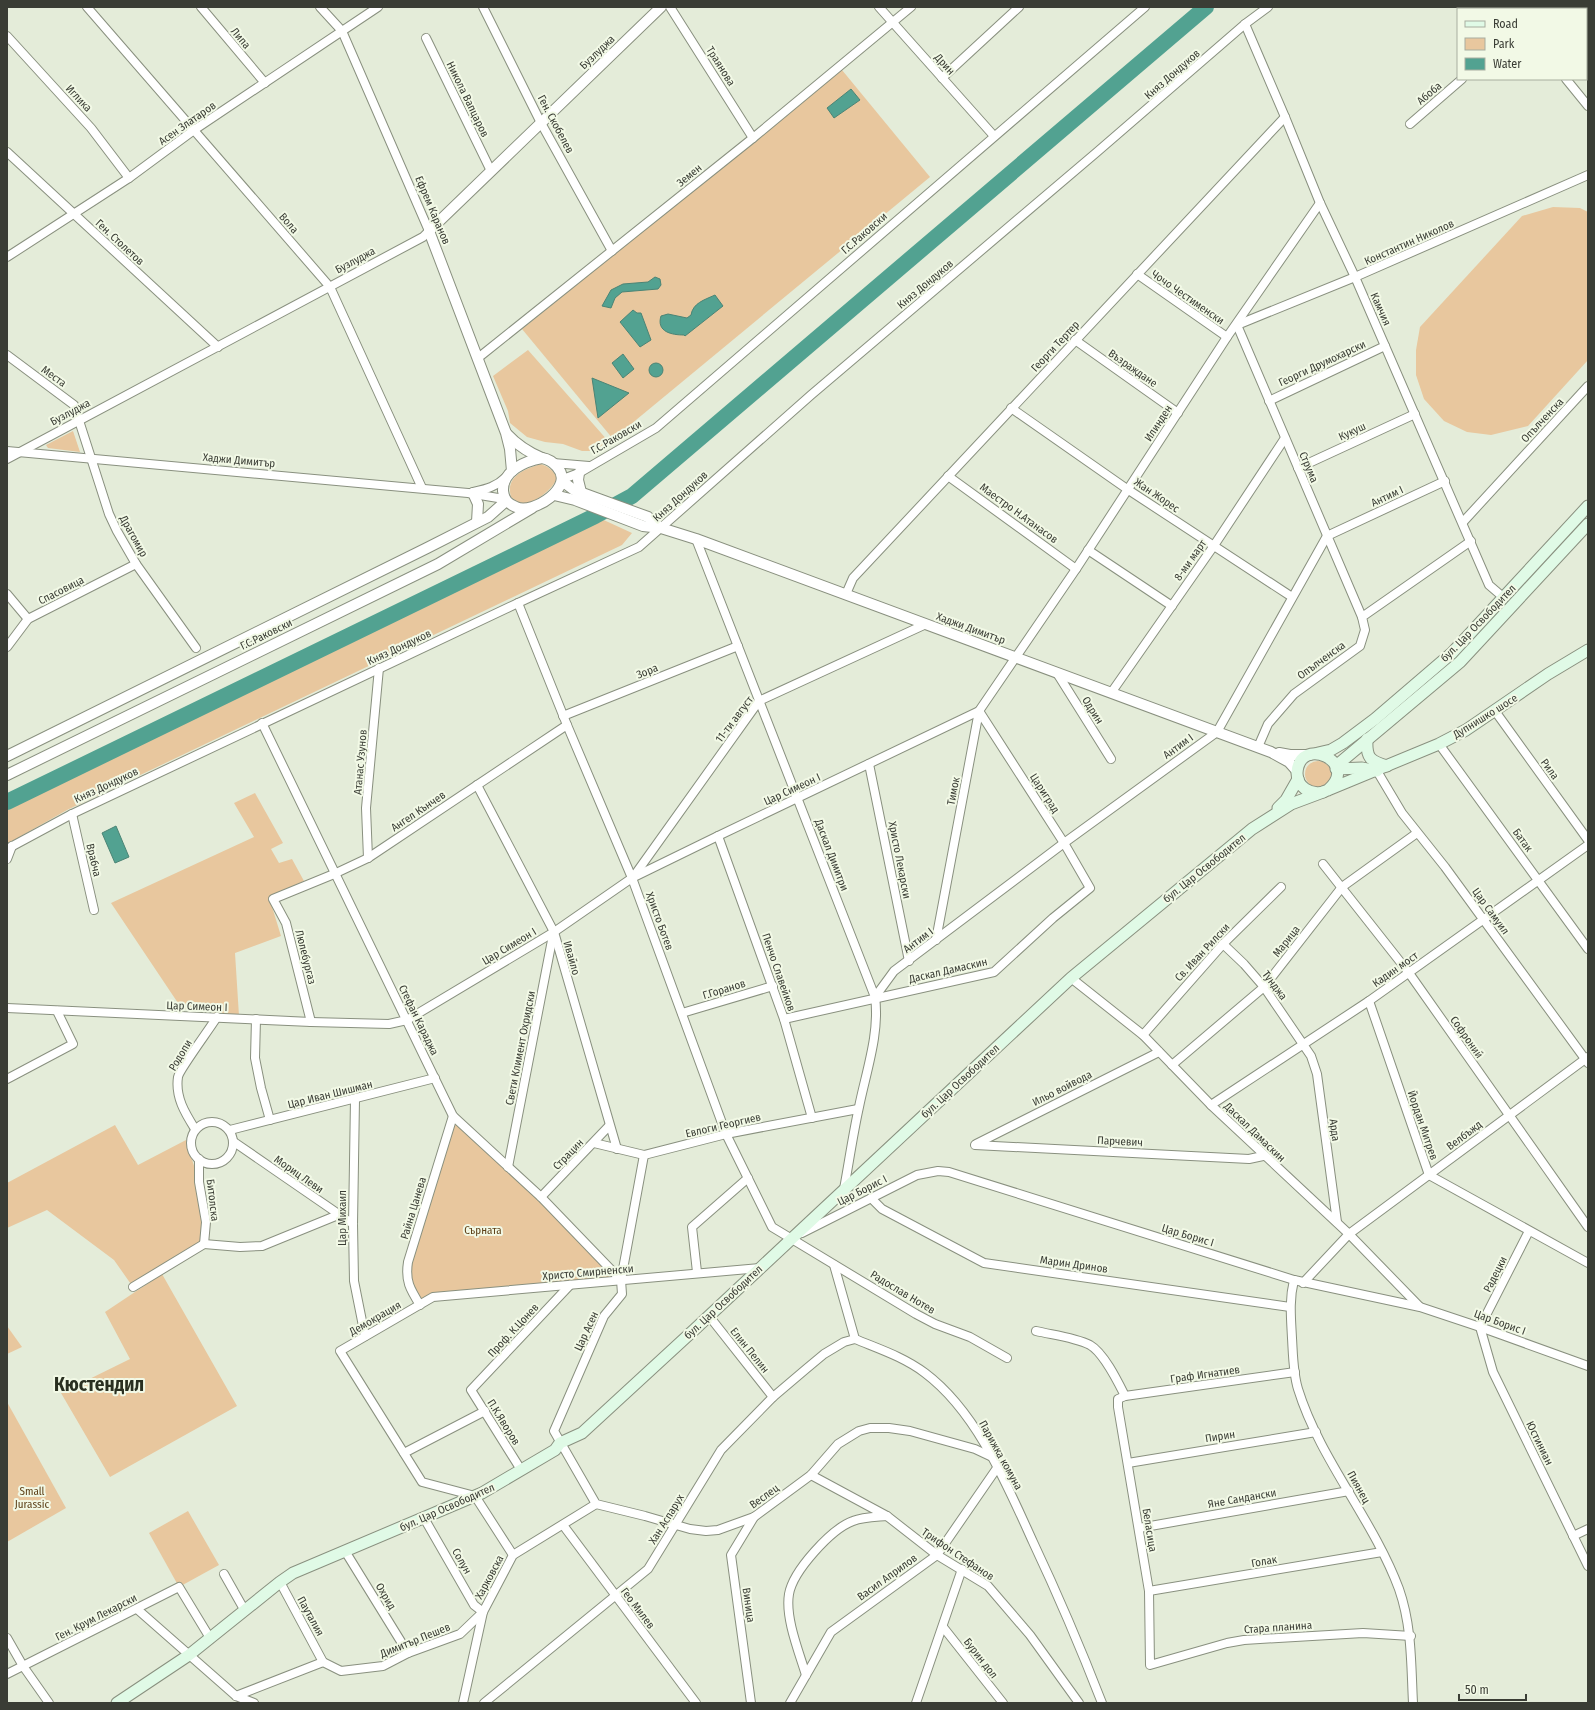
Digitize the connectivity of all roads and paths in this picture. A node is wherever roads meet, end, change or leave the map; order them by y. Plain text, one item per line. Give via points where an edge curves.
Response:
1 (87, 7) edge
2 (201, 7) edge
3 (320, 7) edge
4 (378, 7) edge
5 (483, 7) edge
6 (661, 7) edge
7 (670, 7) edge
8 (879, 7) edge
9 (911, 7) edge
10 (1019, 7) edge
11 (1145, 7) edge
12 (1268, 7) edge
13 (892, 22) junction
14 (1245, 24) junction
15 (342, 30) junction
16 (7, 36) edge
17 (426, 38) dead end
18 (942, 78) junction
19 (1461, 80) edge
20 (1567, 80) edge
21 (265, 83) junction
22 (1588, 106) edge
23 (1285, 117) junction
24 (542, 122) junction
25 (1410, 124) dead end
26 (194, 130) junction
27 (994, 136) junction
28 (753, 138) junction
29 (7, 152) edge
30 (491, 171) junction
31 (1588, 175) edge
32 (129, 178) junction
33 (1320, 203) junction
34 (73, 214) junction
35 (429, 231) junction
36 (612, 251) junction
37 (7, 257) edge
38 (1137, 274) junction
39 (1355, 277) junction
40 (330, 287) junction
41 (1237, 325) junction
42 (1227, 337) junction
43 (1075, 340) junction
44 (1385, 346) junction
45 (218, 347) junction
46 (7, 355) edge
47 (478, 358) junction
48 (1588, 386) edge
49 (1269, 401) junction
50 (1012, 408) junction
51 (1178, 413) junction
52 (1415, 414) junction
53 (79, 421) junction
54 (506, 433) junction
55 (1285, 438) junction
56 (7, 451) edge
57 (20, 452) junction
58 (542, 458) junction
59 (7, 459) edge
60 (91, 459) junction
61 (553, 463) junction
62 (590, 466) junction
63 (1298, 468) junction
64 (579, 473) junction
65 (509, 474) junction
66 (948, 476) junction
67 (563, 480) junction
68 (1444, 481) junction
69 (422, 488) junction
70 (1127, 489) junction
71 (471, 493) junction
72 (554, 495) junction
73 (578, 496) junction
74 (505, 500) junction
75 (1588, 506) edge
76 (532, 508) junction
77 (477, 522) junction
78 (1463, 522) junction
79 (1588, 524) edge
80 (661, 528) junction
81 (1327, 536) junction
82 (696, 539) junction
83 (1471, 541) junction
84 (1213, 547) junction
85 (1088, 550) junction
86 (136, 564) junction
87 (1076, 569) junction
88 (7, 594) edge
89 (846, 594) junction
90 (1292, 597) junction
91 (1503, 597) junction
92 (518, 603) junction
93 (1172, 606) junction
94 (1362, 617) junction
95 (28, 619) junction
96 (926, 624) junction
97 (738, 646) junction
98 (7, 647) edge
99 (196, 648) dead end
100 (1588, 650) edge
101 (1017, 658) junction
102 (379, 668) junction
103 (1057, 672) junction
104 (1111, 693) junction
105 (759, 701) junction
106 (979, 711) junction
107 (1495, 711) junction
108 (563, 716) junction
109 (262, 723) junction
110 (566, 725) junction
111 (1217, 732) junction
112 (1367, 739) junction
113 (1439, 744) junction
114 (1258, 747) junction
115 (1271, 752) junction
116 (1314, 754) junction
117 (7, 756) edge
118 (1111, 759) dead end
119 (869, 764) junction
120 (1336, 767) junction
121 (1382, 768) junction
122 (7, 775) edge
123 (1298, 775) junction
124 (477, 785) junction
125 (1326, 791) junction
126 (798, 798) junction
127 (72, 814) junction
128 (1272, 815) junction
129 (1417, 833) junction
130 (718, 836) junction
131 (1588, 840) edge
132 (1064, 843) junction
133 (1588, 845) edge
134 (9, 848) edge
135 (368, 858) junction
136 (7, 859) edge
137 (1323, 864) dead end
138 (334, 874) junction
139 (632, 878) junction
140 (1539, 880) junction
141 (1281, 887) dead end
142 (1342, 887) junction
143 (1090, 888) joint
144 (273, 899) joint
145 (94, 910) dead end
146 (1484, 919) junction
147 (554, 932) junction
148 (936, 940) junction
149 (1223, 944) junction
150 (1588, 950) edge
151 (908, 961) junction
152 (1409, 973) junction
153 (1071, 978) junction
154 (773, 986) junction
155 (1264, 987) junction
156 (875, 997) junction
157 (1369, 1001) junction
158 (7, 1008) edge
159 (57, 1011) junction
160 (682, 1013) junction
161 (217, 1017) junction
162 (784, 1019) junction
163 (256, 1020) junction
164 (407, 1020) junction
165 (311, 1022) junction
166 (1143, 1035) junction
167 (1303, 1043) junction
168 (1159, 1052) junction
169 (1587, 1060) edge
170 (1172, 1065) junction
171 (435, 1078) junction
172 (7, 1079) edge
173 (355, 1099) junction
174 (1211, 1105) junction
175 (858, 1109) junction
176 (453, 1116) junction
177 (1509, 1116) junction
178 (812, 1118) junction
179 (270, 1120) junction
180 (609, 1126) junction
181 (195, 1129) junction
182 (230, 1130) junction
183 (726, 1134) junction
184 (234, 1142) junction
185 (594, 1143) junction
186 (975, 1145) joint
187 (617, 1149) junction
188 (644, 1155) junction
189 (1264, 1156) junction
190 (198, 1159) junction
191 (508, 1167) junction
192 (1429, 1175) junction
193 (748, 1178) junction
194 (844, 1189) junction
195 (541, 1197) junction
196 (871, 1198) junction
197 (338, 1215) junction
198 (1336, 1222) junction
199 (353, 1224) junction
200 (1588, 1227) edge
201 (1529, 1230) junction
202 (1349, 1234) junction
203 (790, 1239) junction
204 (204, 1244) junction
205 (1588, 1264) edge
206 (834, 1265) junction
207 (760, 1268) junction
208 (697, 1272) junction
209 (621, 1280) junction
210 (1294, 1280) junction
211 (1303, 1283) junction
212 (570, 1285) junction
213 (132, 1287) dead end
214 (420, 1305) junction
215 (1290, 1307) junction
216 (1420, 1307) junction
217 (709, 1316) junction
218 (1480, 1327) junction
219 (1036, 1331) dead end
220 (365, 1336) junction
221 (855, 1339) junction
222 (1007, 1358) dead end
223 (1588, 1366) edge
224 (1295, 1372) junction
225 (472, 1390) joint
226 (773, 1397) junction
227 (1122, 1398) junction
228 (485, 1411) junction
229 (1316, 1432) junction
230 (560, 1443) junction
231 (404, 1453) junction
232 (992, 1457) junction
233 (1128, 1463) junction
234 (518, 1465) junction
235 (997, 1468) junction
236 (811, 1475) junction
237 (1349, 1491) junction
238 (475, 1496) junction
239 (596, 1504) junction
240 (887, 1516) junction
241 (754, 1517) junction
242 (424, 1518) junction
243 (675, 1524) junction
244 (563, 1525) junction
245 (1139, 1528) junction
246 (1588, 1530) edge
247 (1573, 1536) junction
248 (345, 1550) junction
249 (1382, 1552) junction
250 (513, 1555) junction
251 (936, 1555) junction
252 (1588, 1566) edge
253 (962, 1569) junction
254 (224, 1574) dead end
255 (280, 1582) junction
256 (1149, 1591) junction
257 (615, 1596) junction
258 (137, 1609) junction
259 (246, 1611) junction
260 (483, 1612) junction
261 (942, 1627) junction
262 (1411, 1636) junction
263 (7, 1638) edge
264 (210, 1638) junction
265 (408, 1653) junction
266 (189, 1655) junction
267 (323, 1662) junction
268 (1150, 1665) joint
269 (23, 1666) junction
270 (7, 1674) edge
271 (806, 1675) junction
272 (240, 1699) edge
273 (48, 1703) edge
274 (117, 1703) edge
275 (254, 1703) edge
276 (462, 1703) edge
277 (484, 1703) edge
278 (696, 1703) edge
279 (751, 1703) edge
280 (790, 1703) edge
281 (916, 1703) edge
282 (1003, 1703) edge
283 (1079, 1703) edge
284 (1102, 1703) edge
285 (1413, 1703) edge

1 - 26 street, Вола
2 - 21 street, Липа
3 - 15 street, Ефрем Каранов
4 - 15 street, Асен Златаров
5 - 24 street, Ген. Скобелев
6 - 24 street, Бузлуджа
7 - 28 street, Траянова
8 - 13 street, Дрин
9 - 13 street, Земен
10 - 18 street
11 - 27 street, Г.С.Раковски
12 - 14 street, Княз Дондуков
13 - 18 street, Дрин
13 - 28 street, Земен
14 - 23 street, Камчия
14 - 80 street, Княз Дондуков via 811,395
15 - 21 street, Асен Златаров
15 - 35 street, Ефрем Каранов
16 - 32 street, Иглика via 91,128
17 - 30 street, Никола Вапцаров
18 - 27 street, Дрин
19 - 25 street, Абоба
20 - 22 street
21 - 26 street, Асен Златаров
23 - 33 street, Камчия
23 - 38 street, Георги Тертер
24 - 30 street, Бузлуджа
24 - 36 street, Ген. Скобелев
26 - 32 street, Асен Златаров
26 - 40 street, Вола
27 - 62 street, Г.С.Раковски via 656,428
28 - 36 street, Земен
29 - 34 street, Ген. Столетов
30 - 35 street, Бузлуджа
31 - 39 street, Константин Николов
32 - 34 street, Асен Златаров
33 - 39 street, Камчия
33 - 41 street, Илинден
34 - 37 street, Асен Златаров
34 - 45 street, Ген. Столетов
35 - 40 street, Бузлуджа via 423,237
35 - 47 street, Ефрем Каранов
36 - 47 street, Земен
38 - 42 street, Чочо Честименски
38 - 43 street, Георги Тертер
39 - 41 street, Константин Николов
39 - 44 street, Камчия
40 - 45 street, Бузлуджа
40 - 69 street, Вола
41 - 42 street, Илинден
41 - 49 street, Струма
42 - 51 street, Илинден
43 - 50 street, Георги Тертер
43 - 51 street, Възраждане
44 - 49 street, Георги Друмохарски
44 - 52 street, Камчия
45 - 53 street, Бузлуджа
46 - 53 street, Места via 74,404
47 - 54 street, Ефрем Каранов
48 - 78 street, Опълченска
49 - 55 street, Струма
50 - 66 street, Георги Тертер
50 - 70 street, Жан Жорес
51 - 70 street, Илинден
52 - 63 street, Кукуш
52 - 68 street, Камчия
53 - 57 street, Бузлуджа
53 - 60 street, Драгомир
54 - 58 street via 515,443
54 - 65 street, Ефрем Каранов via 510,449
55 - 63 street, Струма
55 - 84 street, 8-ми март
56 - 57 street, Хаджи Димитър
57 - 59 street, Бузлуджа
57 - 60 street, Хаджи Димитър
58 - 61 street
58 - 65 street via 525,463
60 - 69 street, Хаджи Димитър
60 - 86 street, Драгомир via 112,519
61 - 62 street
61 - 67 street
62 - 64 street, Г.С.Раковски
63 - 81 street, Струма
64 - 67 street, Г.С.Раковски
64 - 73 street
65 - 71 street via 500,483
65 - 74 street via 503,489
66 - 87 street, Маестро Н.Атанасов
66 - 89 street, Георги Тертер via 853,578
67 - 72 street
67 - 73 street
68 - 78 street, Камчия
68 - 81 street, Антим I
69 - 71 street, Хаджи Димитър
70 - 84 street, Жан Жорес
70 - 85 street, Илинден
71 - 74 street, Хаджи Димитър
71 - 77 street via 478,504
72 - 73 street
72 - 76 street
73 - 80 street, Хаджи Димитър
74 - 76 street via 518,508
74 - 77 street, Г.С.Раковски via 488,517
75 - 91 main road, бул. Цар Освободител
76 - 122 street, Г.С.Раковски via 438,564
77 - 117 street, Г.С.Раковски
78 - 83 street, Камчия
79 - 112 main road, бул. Цар Освободител via 1460,662
80 - 82 street, Хаджи Димитър
80 - 92 street, Княз Дондуков via 639,547
81 - 90 street, Антим I
81 - 94 street, Струма
82 - 89 street, Хаджи Димитър
82 - 97 street, Даскал Димитри
83 - 91 street, Камчия via 1489,585
83 - 94 street
84 - 90 street, Жан Жорес
84 - 93 street, 8-ми март
85 - 87 street, Илинден
85 - 93 street
86 - 95 street, Спасовица
86 - 99 street, Драгомир
87 - 101 street, Илинден
88 - 95 street
89 - 96 street, Хаджи Димитър
90 - 111 street, Антим I
91 - 116 main road, бул. Цар Освободител via 1452,653 1375,719 1331,750
92 - 102 street, Княз Дондуков
92 - 108 street, Христо Ботев
93 - 104 street, 8-ми март
94 - 114 street, Опълченска via 1365,630 1360,646 1294,694 1268,724
95 - 98 street, Спасовица
96 - 101 street, Хаджи Димитър
96 - 105 street, 11-ти август
97 - 105 street, Даскал Димитри
97 - 108 street, Зора
100 - 107 main road, Дупнишко шосе
101 - 103 street, Хаджи Димитър
101 - 106 street, Тимок
102 - 109 street, Княз Дондуков
102 - 135 street, Атанас Узунов via 366,808
103 - 104 street, Хаджи Димитър
103 - 118 street, Одрин
104 - 111 street, Хаджи Димитър
105 - 126 street, Даскал Димитри
105 - 139 street, 11-ти август
106 - 119 street, Цар Симеон I
106 - 132 street, Цариград
106 - 148 street, Тимок
107 - 113 main road, Дупнишко шосе
107 - 131 street, Рила
108 - 110 street, Христо Ботев
109 - 127 street, Княз Дондуков
109 - 138 street, Стефан Караджа
110 - 124 street, Ангел Кънчев
110 - 139 street, Христо Ботев
111 - 114 street, Хаджи Димитър
111 - 132 street, Антим I
112 - 120 main road, бул. Цар Освободител
112 - 121 main road via 1368,756
113 - 121 main road, Дупнишко шосе
113 - 140 street, Батак
114 - 115 street, Хаджи Димитър
115 - 116 street via 1290,755
115 - 123 street via 1288,762
116 - 120 main road via 1329,757
116 - 123 main road via 1301,762
119 - 126 street, Цар Симеон I
119 - 151 street, Христо Лекарски
120 - 121 main road
120 - 125 main road via 1336,780
121 - 125 main road, Дупнишко шосе
121 - 129 street, Цар Самуил via 1399,808
123 - 125 main road via 1304,789 1309,792
123 - 128 main road via 1286,800
124 - 135 street, Ангел Кънчев
124 - 147 street, Ивайло
125 - 128 main road, Дупнишко шосе via 1301,799
126 - 130 street, Цар Симеон I
126 - 156 street, Даскал Димитри
127 - 134 street, Княз Дондуков
127 - 145 street, Врабча
128 - 153 main road, бул. Цар Освободител via 1176,890
129 - 142 street, Марица
129 - 146 street, Цар Самуил
130 - 139 street, Цар Симеон I
130 - 154 street, Пенчо Славейков
132 - 143 street, Цариград
132 - 148 street, Антим I
133 - 140 street, Кадин мост
134 - 136 street
135 - 138 street, Ангел Кънчев
137 - 142 street, Софроний
138 - 144 street, Ангел Кънчев
138 - 164 street, Стефан Караджа
139 - 147 street, Цар Симеон I
139 - 160 street, Христо Ботев
140 - 146 street, Кадин мост
140 - 150 street, Батак
141 - 149 street, Св. Иван Рилски
142 - 152 street, Софроний
142 - 155 street, Марица
143 - 156 street, Даскал Дамаскин via 994,972
144 - 165 street, Люлебургаз via 286,923
146 - 152 street, Кадин мост
146 - 169 street, Цар Самуил
147 - 164 street, Цар Симеон I
147 - 180 street, Ивайло
147 - 191 street, Свети Климент Охридски
148 - 151 street, Антим I
149 - 155 street, Тунджа
149 - 166 street, Св. Иван Рилски
151 - 156 street, Антим I via 894,971
152 - 157 street, Кадин мост
152 - 177 street, Софроний
153 - 166 street, Даскал Дамаскин
153 - 194 main road, бул. Цар Освободител
154 - 160 street, Г.Горанов
154 - 162 street, Пенчо Славейков
155 - 167 street, Тунджа
155 - 170 street, Марица
156 - 162 street, Даскал Дамаскин
156 - 175 street, Даскал Димитри via 877,1010 872,1043
157 - 167 street, Кадин мост
157 - 192 street, Йордан Митрев
158 - 159 street, Цар Симеон I
159 - 161 street, Цар Симеон I
159 - 172 street via 74,1044
160 - 183 street, Христо Ботев
161 - 163 street, Цар Симеон I
161 - 181 street, Родопи via 178,1076 178,1092 183,1110
162 - 178 street, Пенчо Славейков
163 - 165 street, Цар Симеон I
163 - 179 street via 256,1058
164 - 165 street, Цар Симеон I via 388,1024
164 - 171 street, Стефан Караджа
166 - 168 street, Даскал Дамаскин
167 - 174 street, Кадин мост
167 - 198 street, Арда via 1312,1056 1317,1074
168 - 170 street, Даскал Дамаскин
168 - 186 street, Ильо войвода
169 - 177 street, Велбъжд
170 - 174 street, Даскал Дамаскин
171 - 173 street, Цар Иван Шишман
171 - 176 street, Стефан Караджа
173 - 179 street, Цар Иван Шишман
173 - 199 street, Цар Михаил
174 - 189 street, Даскал Дамаскин
175 - 178 street, Евлоги Георгиев
175 - 194 street, Даскал Димитри
176 - 191 street, Стефан Караджа
176 - 214 street, Райна Цанева via 408,1262 406,1274 410,1288
177 - 192 street, Велбъжд
177 - 200 street, Софроний
178 - 183 street, Евлоги Георгиев
179 - 182 street, Цар Иван Шишман
180 - 185 street, Страцин
180 - 187 street, Ивайло
181 - 182 street via 213,1121 225,1125
181 - 190 street via 190,1142
182 - 184 street
183 - 188 street, Евлоги Георгиев
183 - 193 street, Христо Ботев
184 - 190 street via 230,1155 224,1160 211,1164
184 - 197 street, Мориц Леви
185 - 187 street, Евлоги Георгиев
185 - 195 street, Страцин
186 - 189 street, Парчевич via 1249,1159
187 - 188 street, Евлоги Георгиев
188 - 209 street, Цар Асен
189 - 198 street, Даскал Дамаскин
190 - 204 street, Битолска via 206,1222
191 - 195 street, Стефан Караджа
192 - 201 street, Йордан Митрев
192 - 202 street, Велбъжд
193 - 203 street, Христо Ботев via 772,1227
193 - 208 street via 692,1227
194 - 203 main road, бул. Цар Освободител
195 - 209 street, Стефан Караджа
196 - 203 street, Цар Борис I
196 - 210 street, Цар Борис I via 917,1174 949,1172
196 - 215 street, Марин Дринов via 882,1209 984,1262
197 - 199 street, Мориц Леви
197 - 204 street via 262,1246
198 - 202 street, Даскал Дамаскин
199 - 220 street, Цар Михаил via 354,1281
201 - 205 street, Йордан Митрев
201 - 218 street, Радецки
202 - 211 street, Велбъжд
202 - 216 street, Даскал Дамаскин
203 - 206 street, Радослав Нотев
203 - 207 main road, бул. Цар Освободител
204 - 213 street
206 - 221 street
206 - 222 street, Радослав Нотев via 935,1324 970,1336
207 - 208 street, Христо Смирненски
207 - 217 main road, бул. Цар Освободител
208 - 209 street, Христо Смирненски
209 - 212 street, Христо Смирненски
209 - 230 street, Цар Асен via 622,1294 604,1316 554,1431
210 - 211 street, Цар Борис I
210 - 215 street, Пиянец
211 - 216 street, Цар Борис I
212 - 214 street, Христо Смирненски via 433,1298
212 - 225 street, Проф. К.Цонев
214 - 220 street, Демокрация
215 - 224 street, Пиянец
216 - 218 street, Цар Борис I
217 - 226 street, Елин Пелин
217 - 230 main road, бул. Цар Освободител via 582,1433
218 - 223 street, Цар Борис I
218 - 247 street, Юстиниан via 1493,1372
219 - 227 street via 1077,1340 1094,1348 1113,1372
220 - 231 street, Демокрация via 340,1351
221 - 226 street, Хан Аспарух via 844,1342 824,1354
221 - 232 street, Парижка комуна via 895,1354 941,1386 960,1408
224 - 227 street, Граф Игнатиев
224 - 229 street, Пиянец via 1297,1387
225 - 228 street, П.К.Яворов
226 - 243 street, Хан Аспарух via 722,1450
227 - 233 street, Беласица via 1118,1407
228 - 231 street
228 - 234 street, П.К.Яворов
229 - 233 street, Пирин
229 - 237 street, Пиянец
230 - 234 main road via 551,1444
230 - 238 main road, бул. Цар Освободител via 555,1450
230 - 239 street
231 - 238 street via 422,1482
232 - 235 street, Парижка комуна
232 - 236 street, Веслец via 975,1449 910,1431 870,1428 859,1431 838,1444
233 - 245 street, Беласица
234 - 238 main road via 480,1488
235 - 251 street, Васил Априлов
235 - 284 street, Парижка комуна via 1046,1570
236 - 240 street, Трифон Стефанов
236 - 241 street, Веслец
237 - 245 street, Яне Сандански
237 - 249 street, Пиянец
238 - 242 main road, бул. Цар Освободител
238 - 250 street
239 - 243 street, Веслец
239 - 244 street, Харковска
240 - 251 street, Трифон Стефанов
240 - 271 street via 854,1520 838,1529 823,1541 794,1579 789,1595 790,1615
241 - 243 street, Веслец via 718,1530 706,1531
241 - 279 street, Виница via 731,1555
242 - 248 main road, бул. Цар Освободител
242 - 260 street, Солун via 474,1605
243 - 257 street, Хан Аспарух via 648,1569
244 - 250 street, Харковска
244 - 257 street, Гео Милев
245 - 256 street, Беласица
246 - 247 street
247 - 252 street, Юстиниан
248 - 255 main road, бул. Цар Освободител
248 - 265 street, Охрид
249 - 256 street, Голак
249 - 262 street, Пиянец via 1399,1590
250 - 260 street, Харковска
251 - 253 street, Трифон Стефанов
251 - 271 street, Васил Априлов via 831,1632
253 - 261 street
253 - 283 street, Трифон Стефанов via 988,1586 1030,1635
254 - 259 street
255 - 259 main road, бул. Цар Освободител
255 - 267 street, Пауталия
256 - 268 street, Беласица
257 - 277 street, Хан Аспарух
257 - 278 street, Гео Милев
258 - 264 street, Ген. Крум Лекарски via 179,1587
258 - 266 street
258 - 269 street, Ген. Крум Лекарски
259 - 264 main road, бул. Цар Освободител
260 - 265 street, Димитър Пешев via 460,1634
260 - 276 street, Харковска
261 - 281 street
261 - 282 street, Бурин дол
262 - 268 street, Стара планина via 1363,1633 1244,1640
262 - 285 street, Пиянец
263 - 269 street
264 - 266 main road, бул. Цар Освободител
265 - 267 street, Димитър Пешев via 382,1666 341,1671
266 - 272 street
266 - 274 main road, бул. Цар Освободител
267 - 272 street
269 - 270 street, Ген. Крум Лекарски
269 - 273 street
271 - 280 street, Васил Априлов
272 - 275 street

